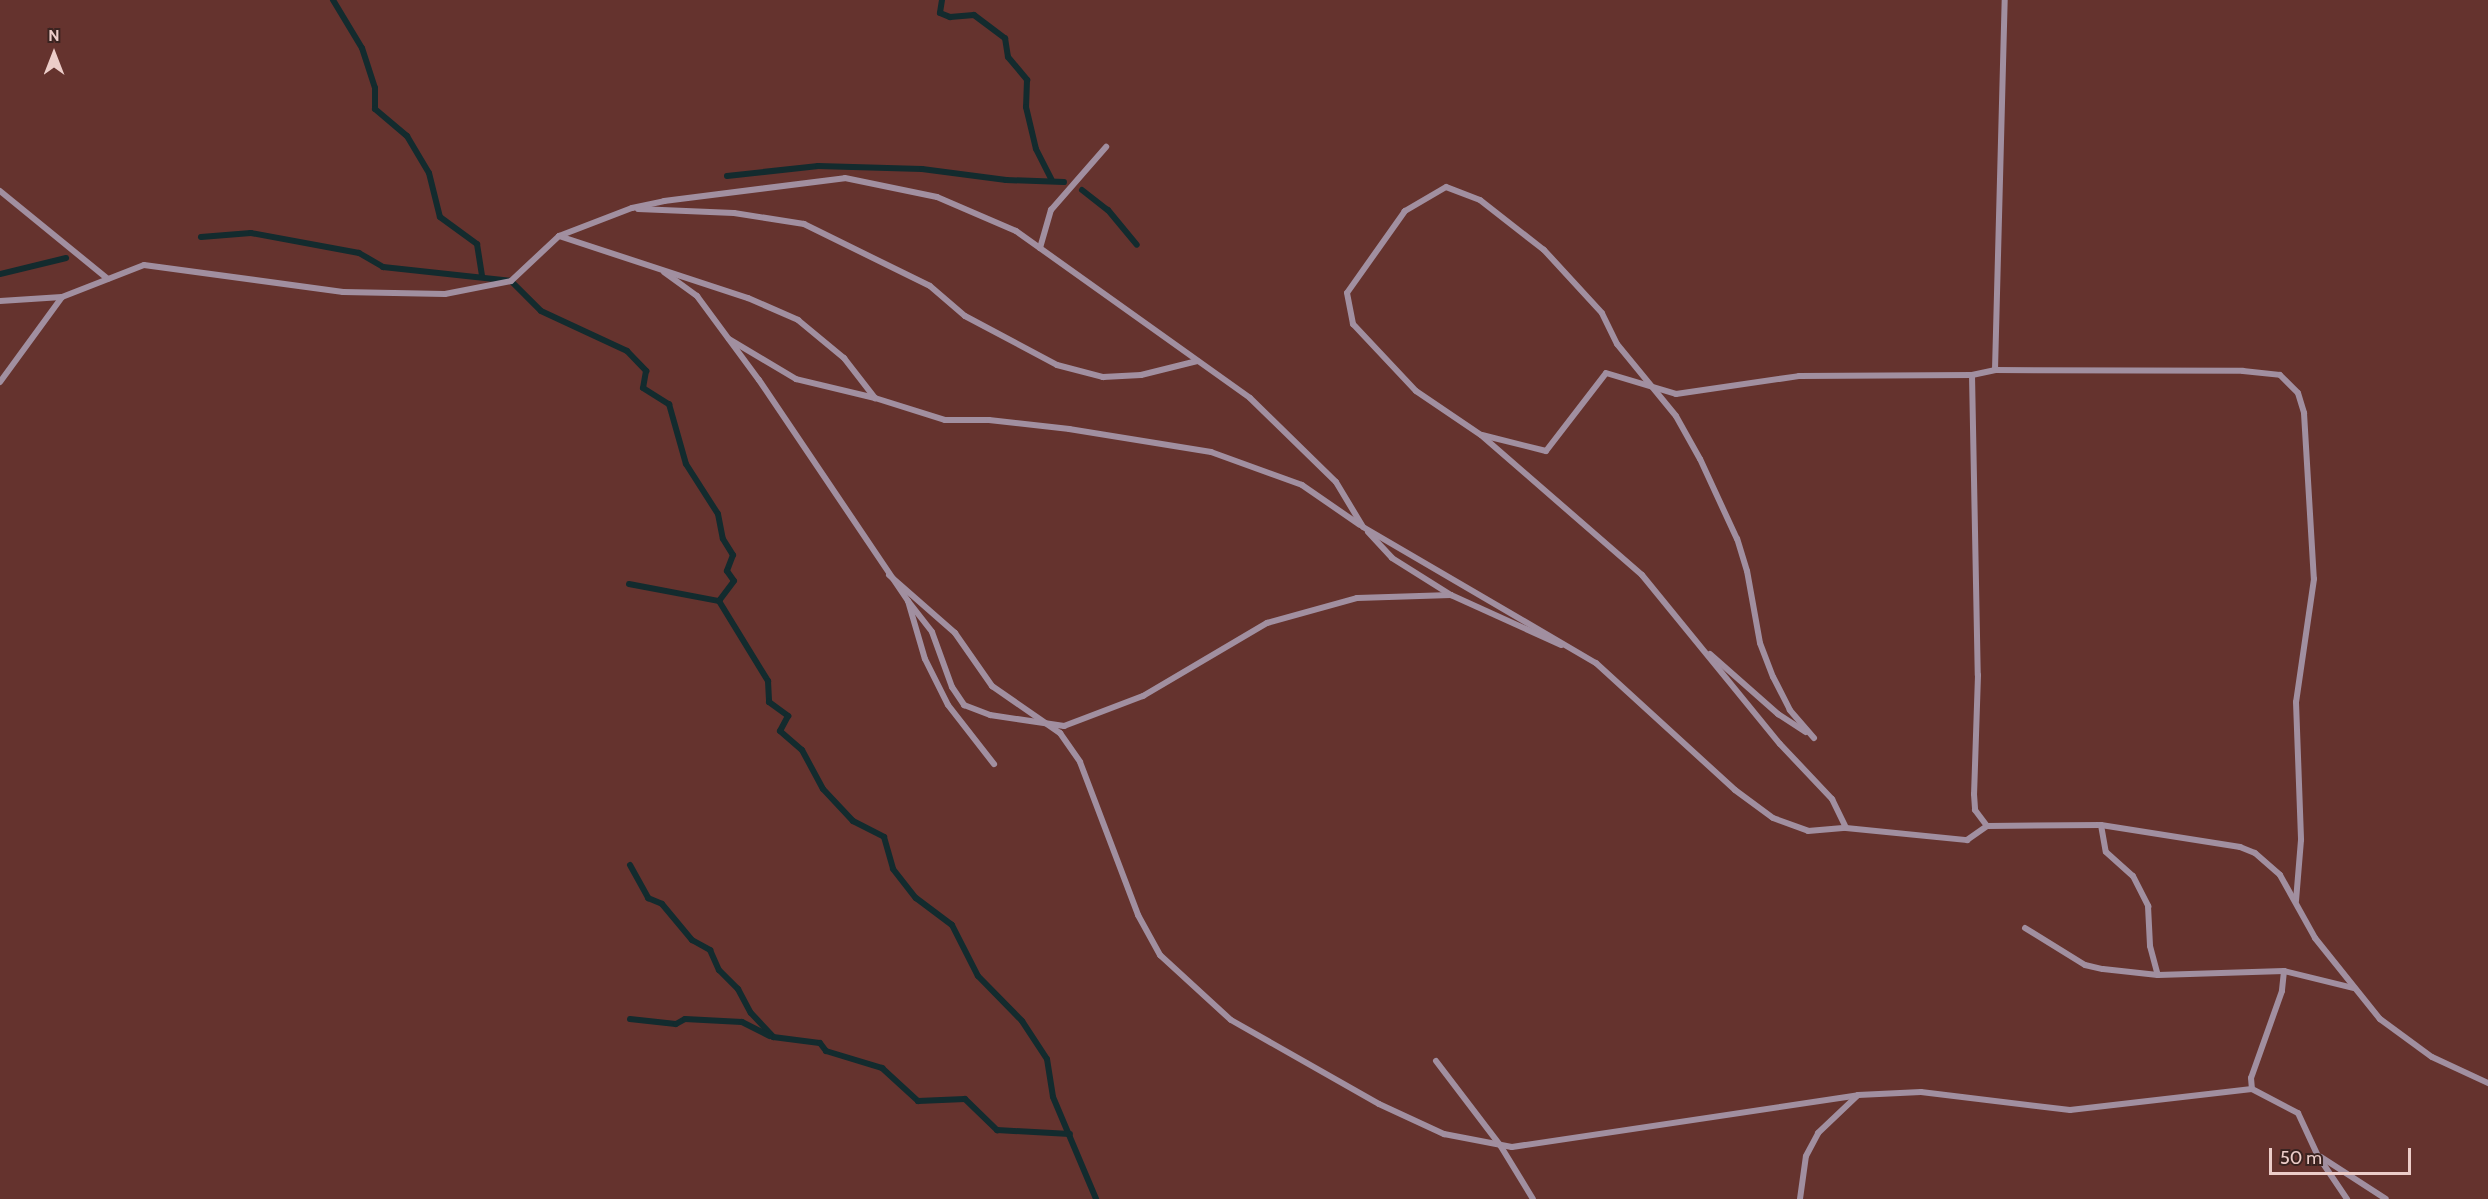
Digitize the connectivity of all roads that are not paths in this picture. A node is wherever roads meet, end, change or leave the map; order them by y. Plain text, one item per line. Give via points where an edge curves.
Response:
1 (2005, 0) edge
2 (1106, 147) dead end
3 (0, 191) edge
4 (632, 208) junction
5 (559, 236) junction
6 (1040, 248) junction
7 (658, 268) junction
8 (108, 279) junction
9 (63, 297) junction
10 (0, 302) edge
11 (729, 339) junction
12 (1197, 361) junction
13 (1995, 370) junction
14 (1972, 375) junction
15 (0, 382) edge
16 (1652, 389) junction
17 (875, 398) junction
18 (1481, 435) junction
19 (1363, 527) junction
20 (889, 575) junction
21 (1451, 595) junction
22 (908, 601) junction
23 (1705, 650) junction
24 (1596, 663) junction
25 (1048, 724) junction
26 (994, 765) dead end
27 (2101, 825) junction
28 (1987, 826) junction
29 (1846, 828) junction
30 (2295, 902) junction
31 (2025, 928) dead end
32 (2284, 971) junction
33 (2158, 975) junction
34 (2355, 989) junction
35 (1436, 1061) dead end
36 (2488, 1083) edge
37 (2252, 1089) junction
38 (1858, 1095) junction
39 (1500, 1145) junction
40 (2318, 1156) junction
41 (1533, 1199) edge
42 (1800, 1199) edge
43 (2347, 1199) edge
44 (2386, 1199) edge

1 - 13 street
2 - 6 street via 1051,210
3 - 8 street
4 - 5 street
4 - 6 street via 845,178 938,197 1016,231
4 - 12 street via 734,213 804,224 920,281 965,316 1057,365 1103,377 1141,375
5 - 7 street
5 - 8 street via 511,281 445,294 343,292 144,265
6 - 12 street
7 - 11 street via 697,296
7 - 17 street via 798,320 844,358
8 - 9 street
9 - 10 street
9 - 15 street
11 - 17 street via 796,379
11 - 20 street
12 - 19 street via 1250,398 1336,482
13 - 14 street
13 - 30 street via 2258,371 2280,375 2298,393 2304,413 2314,579 2296,702 2301,840
14 - 16 street via 1799,376 1676,394
14 - 28 street via 1978,675 1974,794 1976,810
16 - 18 street via 1606,373 1546,451
16 - 18 street via 1617,344 1602,313 1544,250 1480,200 1446,187 1406,211 1347,293 1353,324 1388,364 1416,392
16 - 23 street via 1676,416 1720,499 1747,571 1763,652 1790,710 1814,738 1778,714 1728,666
17 - 19 street via 945,420 1046,426 1210,452 1302,485
18 - 23 street via 1642,575
19 - 21 street via 1392,558
19 - 24 street
20 - 22 street
20 - 25 street via 955,633 992,686
21 - 24 street
21 - 25 street via 1367,597 1317,607 1268,623 1143,696 1064,726
22 - 25 street via 932,632 952,687 964,705 990,715
22 - 26 street via 925,659 948,705
23 - 29 street via 1780,744 1832,799
24 - 29 street via 1735,790 1773,818 1808,831
25 - 39 street via 1080,762 1138,915 1160,955 1193,987 1231,1020 1379,1104 1444,1134
27 - 28 street
27 - 30 street via 2240,847 2273,867
27 - 33 street via 2106,852 2133,876 2148,906 2150,946
28 - 29 street via 1967,840
30 - 34 street via 2315,938
31 - 33 street via 2085,965
32 - 33 street
32 - 34 street
32 - 37 street via 2282,992 2252,1078
34 - 36 street via 2380,1019 2411,1044
35 - 39 street
37 - 38 street via 2070,1110 1921,1092
37 - 40 street via 2293,1108
38 - 39 street via 1512,1147
38 - 42 street via 1818,1133 1806,1156
39 - 41 street
40 - 43 street
40 - 44 street

